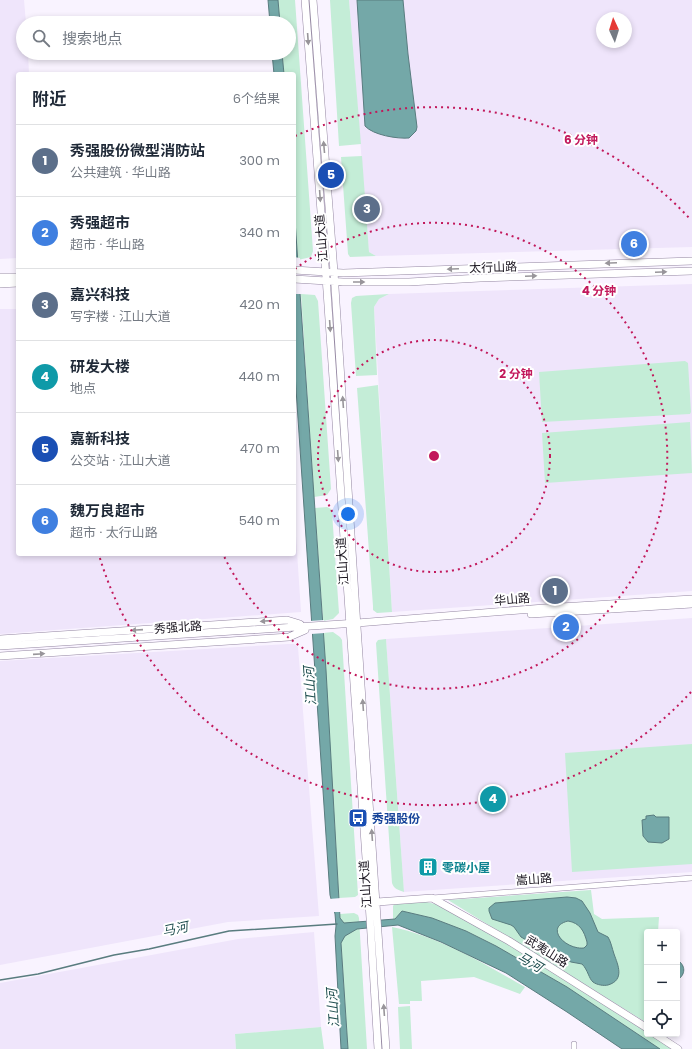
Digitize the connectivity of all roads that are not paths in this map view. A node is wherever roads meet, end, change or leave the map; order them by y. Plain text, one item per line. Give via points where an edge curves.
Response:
1 (305, 0) edge
2 (313, 0) edge
3 (692, 260) edge
4 (296, 270) edge
5 (326, 271) junction
6 (692, 271) edge
7 (334, 272) junction
8 (0, 277) edge
9 (16, 277) edge
10 (296, 279) edge
11 (327, 281) junction
12 (335, 282) junction
13 (0, 284) edge
14 (16, 284) edge
15 (692, 599) edge
16 (692, 604) edge
17 (353, 625) junction
18 (306, 628) junction
19 (0, 638) edge
20 (0, 646) edge
21 (0, 650) edge
22 (0, 656) edge
23 (692, 878) edge
24 (432, 898) junction
25 (377, 902) junction
26 (644, 1026) edge
27 (660, 1037) edge
28 (378, 1049) edge
29 (386, 1049) edge
30 (678, 1049) edge

1 -> 5 street, 江山大道
7 -> 2 street, 江山大道
3 -> 7 street, 太行山路
4 - 5 street, 太行山路
5 - 7 street, 太行山路
5 - 11 street, 江山大道
12 -> 6 street, 太行山路 via 409,282
7 - 12 street, 江山大道
8 - 9 street
10 - 11 street, 太行山路
11 - 12 street, 太行山路
11 -> 17 street, 江山大道
17 -> 12 street, 江山大道
13 - 14 street
15 - 17 street, 华山路 via 544,608
16 - 17 street, 华山路
17 - 18 street, 秀强北路
25 -> 17 street, 江山大道
17 - 28 street, 江山大道
18 -> 19 street via 287,620
18 - 20 street, 秀强北路
18 - 21 street, 秀强北路
22 -> 18 street via 289,637
23 - 24 street, 嵩山路
24 - 25 street, 嵩山路
24 - 26 street, 武夷山路 via 509,941
29 -> 25 street, 江山大道
27 - 30 street

